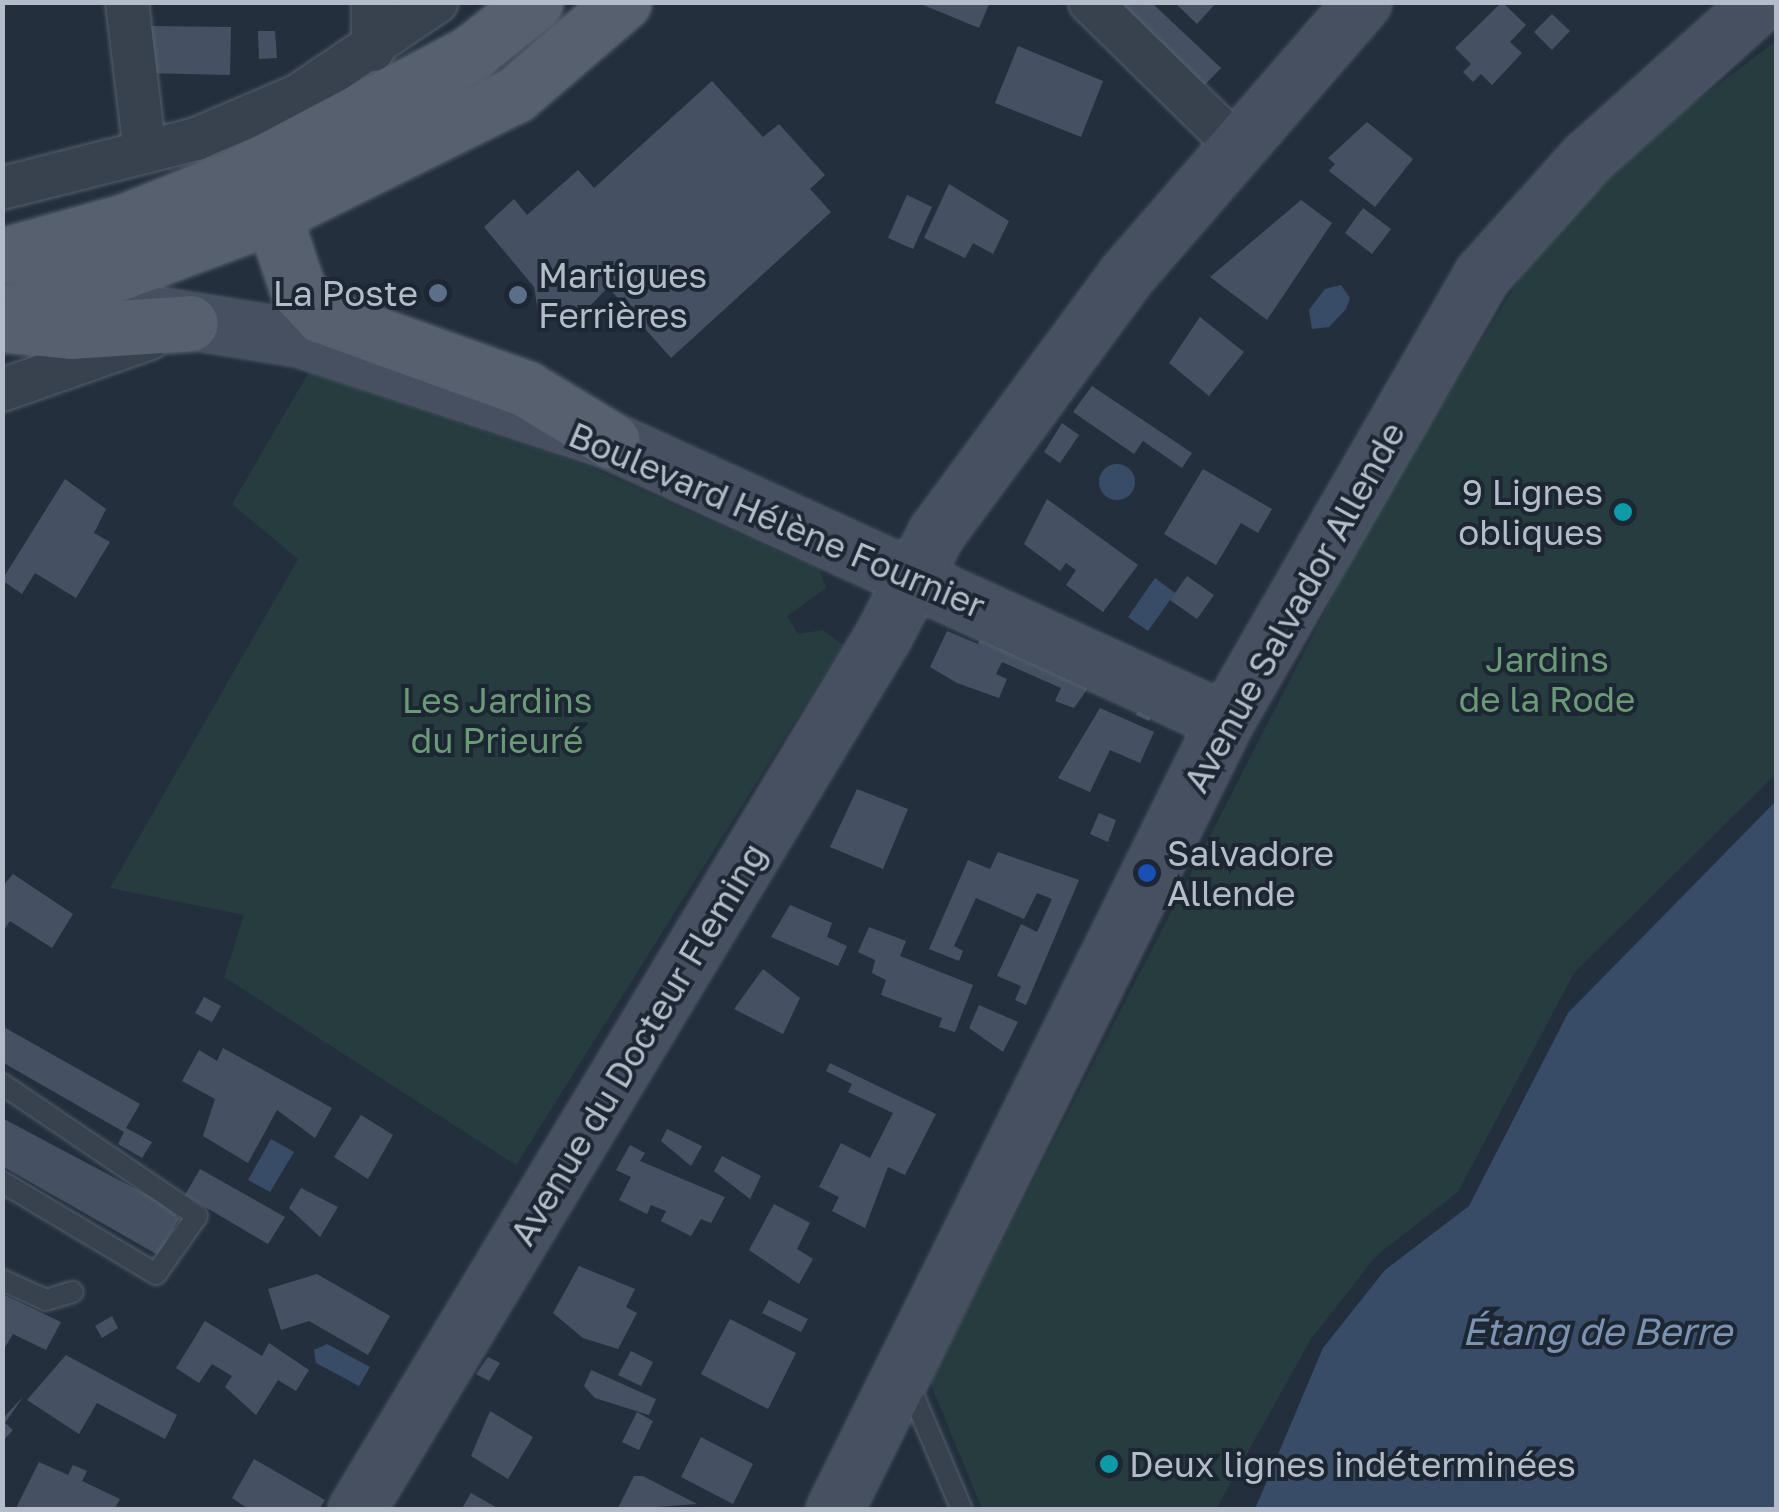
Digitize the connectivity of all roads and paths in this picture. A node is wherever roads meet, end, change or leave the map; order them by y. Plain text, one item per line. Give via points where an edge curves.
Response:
1 (127, 2) edge
2 (373, 2) edge
3 (437, 2) edge
4 (535, 2) edge
5 (623, 2) edge
6 (1090, 2) edge
7 (1363, 2) edge
8 (1761, 2) edge
9 (373, 50) junction
10 (1239, 148) junction
11 (145, 152) junction
12 (2, 188) edge
13 (273, 215) junction
14 (124, 222) junction
15 (22, 251) edge
16 (91, 284) junction
17 (2, 316) edge
18 (190, 323) junction
19 (2, 324) edge
20 (2, 390) edge
21 (612, 441) junction
22 (913, 576) junction
23 (1225, 721) junction
24 (2, 1084) edge
25 (2, 1182) edge
26 (2, 1280) edge
27 (73, 1292) dead end
28 (903, 1372) junction
29 (356, 1510) edge
30 (834, 1510) edge
31 (962, 1510) edge

1 - 11 street
2 - 9 street
3 - 9 street
4 - 14 main road via 470,52 236,178
5 - 13 main road via 516,94
6 - 10 street
7 - 10 main road, Avenue du Docteur Fleming
8 - 23 main road, Avenue Salvador Allende via 1587,158 1482,276
9 - 11 street via 299,96
10 - 22 main road, Avenue du Docteur Fleming via 1127,274 1012,422
11 - 12 street
13 - 16 main road
13 - 21 main road via 298,290 321,315 526,389
14 - 15 main road
14 - 16 main road
15 - 16 main road
16 - 17 main road
16 - 18 main road, Boulevard Hélène Fournier via 116,304
18 - 19 main road via 71,331
18 - 20 street
18 - 21 main road, Boulevard Hélène Fournier via 298,338
21 - 22 main road, Boulevard Hélène Fournier
22 - 23 main road, Boulevard Hélène Fournier
22 - 29 main road, Avenue du Docteur Fleming
23 - 28 main road, Avenue Salvador Allende
24 - 25 lane via 197,1216 156,1274
26 - 27 lane via 46,1300
28 - 30 main road, Avenue Salvador Allende
28 - 31 lane

